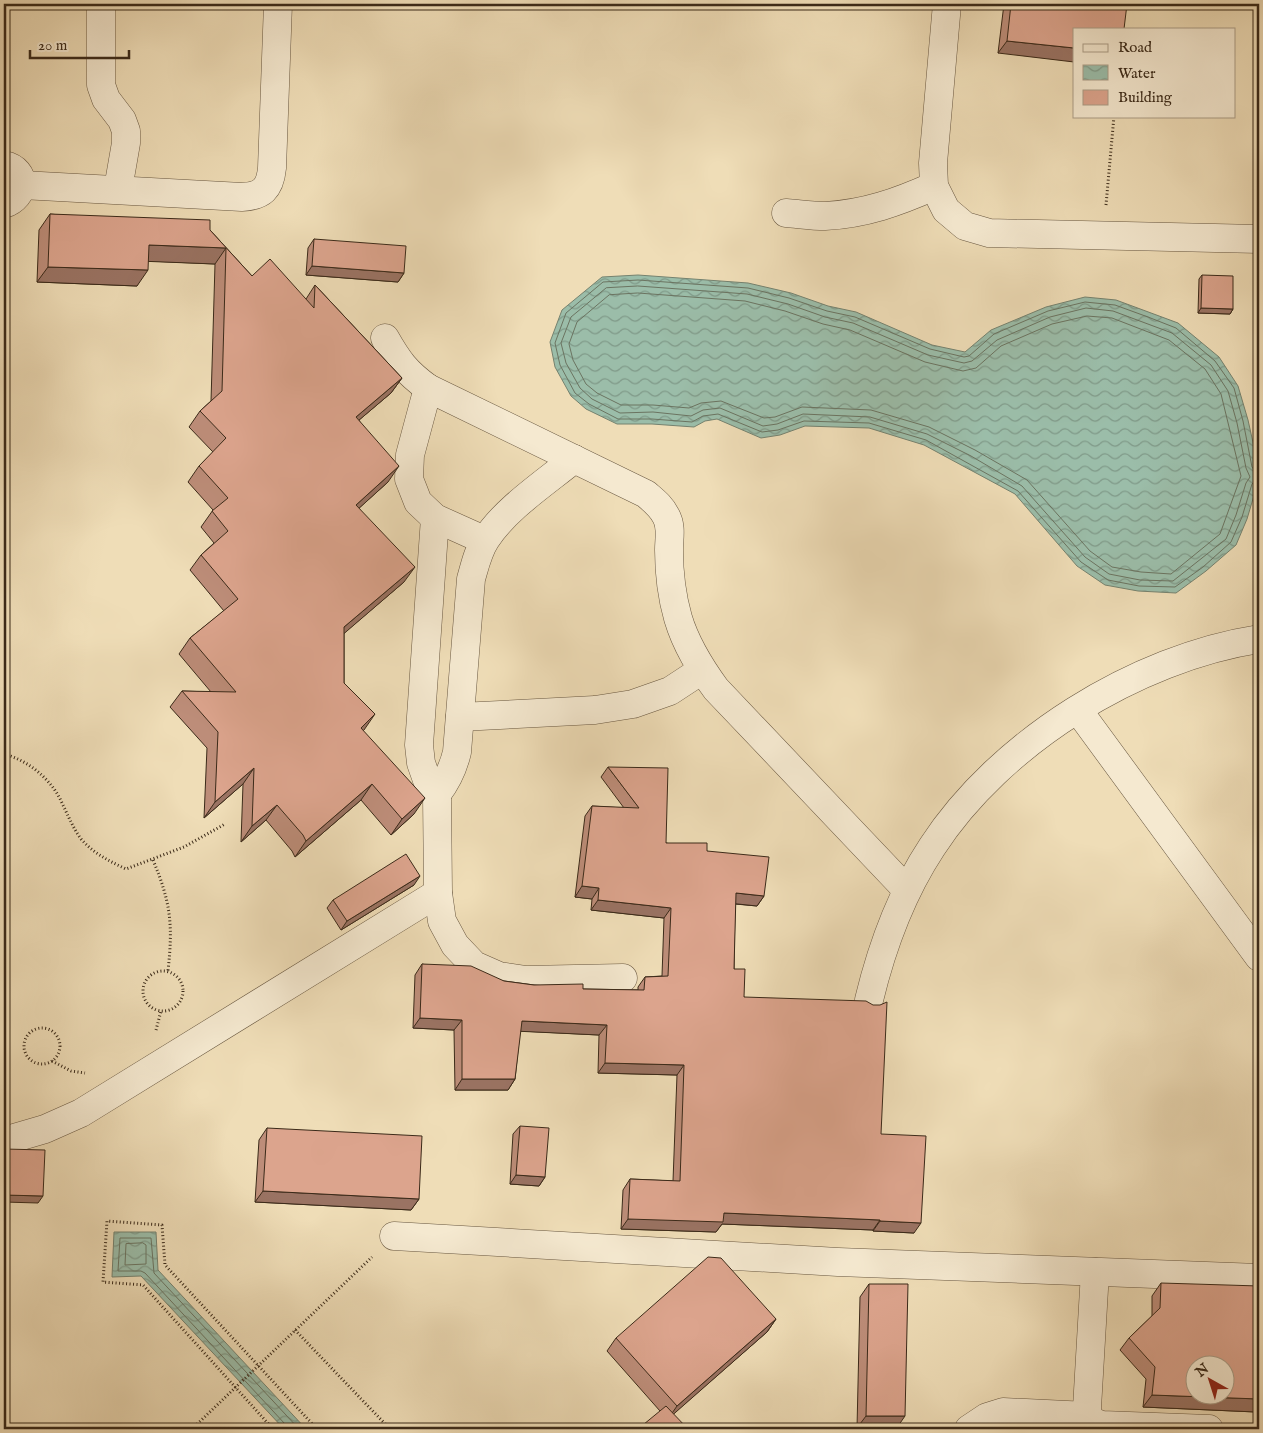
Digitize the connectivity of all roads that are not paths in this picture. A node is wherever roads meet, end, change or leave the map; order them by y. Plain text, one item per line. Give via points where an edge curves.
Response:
1 (101, 4) edge
2 (278, 4) edge
3 (947, 4) edge
4 (10, 184) edge
5 (934, 186) junction
6 (118, 190) junction
7 (786, 213) dead end
8 (1259, 239) edge
9 (385, 338) dead end
10 (428, 388) junction
11 (574, 459) junction
12 (435, 518) junction
13 (484, 540) junction
14 (1259, 639) edge
15 (702, 670) junction
16 (1078, 710) junction
17 (460, 717) junction
18 (437, 794) junction
19 (907, 890) junction
20 (438, 893) junction
21 (1259, 957) edge
22 (623, 978) dead end
23 (869, 1000) edge
24 (4, 1141) edge
25 (394, 1236) road end
26 (1095, 1272) junction
27 (1259, 1278) edge
28 (1088, 1416) junction
29 (969, 1429) edge
30 (1209, 1429) edge

1 - 6 lane via 101,85 126,131
2 - 6 lane via 272,168 271,181 264,190 254,196 242,197
3 - 5 lane via 933,163
4 - 6 lane
5 - 7 lane via 899,202 862,212 824,216
5 - 8 lane via 946,210 965,226 989,233
9 - 10 lane via 410,375
10 - 11 lane
10 - 12 lane via 410,455 408,479 418,502
11 - 13 lane via 508,513
11 - 15 lane via 646,494 659,504 671,533 671,584 678,618
12 - 13 lane
12 - 18 lane via 419,745 427,780
13 - 17 lane via 472,578
14 - 16 lane via 1206,651 1162,667 1119,686
15 - 17 lane via 670,690 633,704 595,710
15 - 19 lane via 716,689
16 - 19 lane via 1036,737 997,770 932,846
16 - 21 lane
17 - 18 lane via 454,767
18 - 20 lane
19 - 23 lane via 878,962
20 - 22 lane via 442,921 455,946 474,964 499,976 526,980
20 - 24 lane via 81,1113 45,1130
25 - 26 lane via 848,1262
26 - 27 lane
26 - 28 lane
28 - 29 lane via 1003,1412 987,1417
28 - 30 lane via 1093,1423 1102,1425

